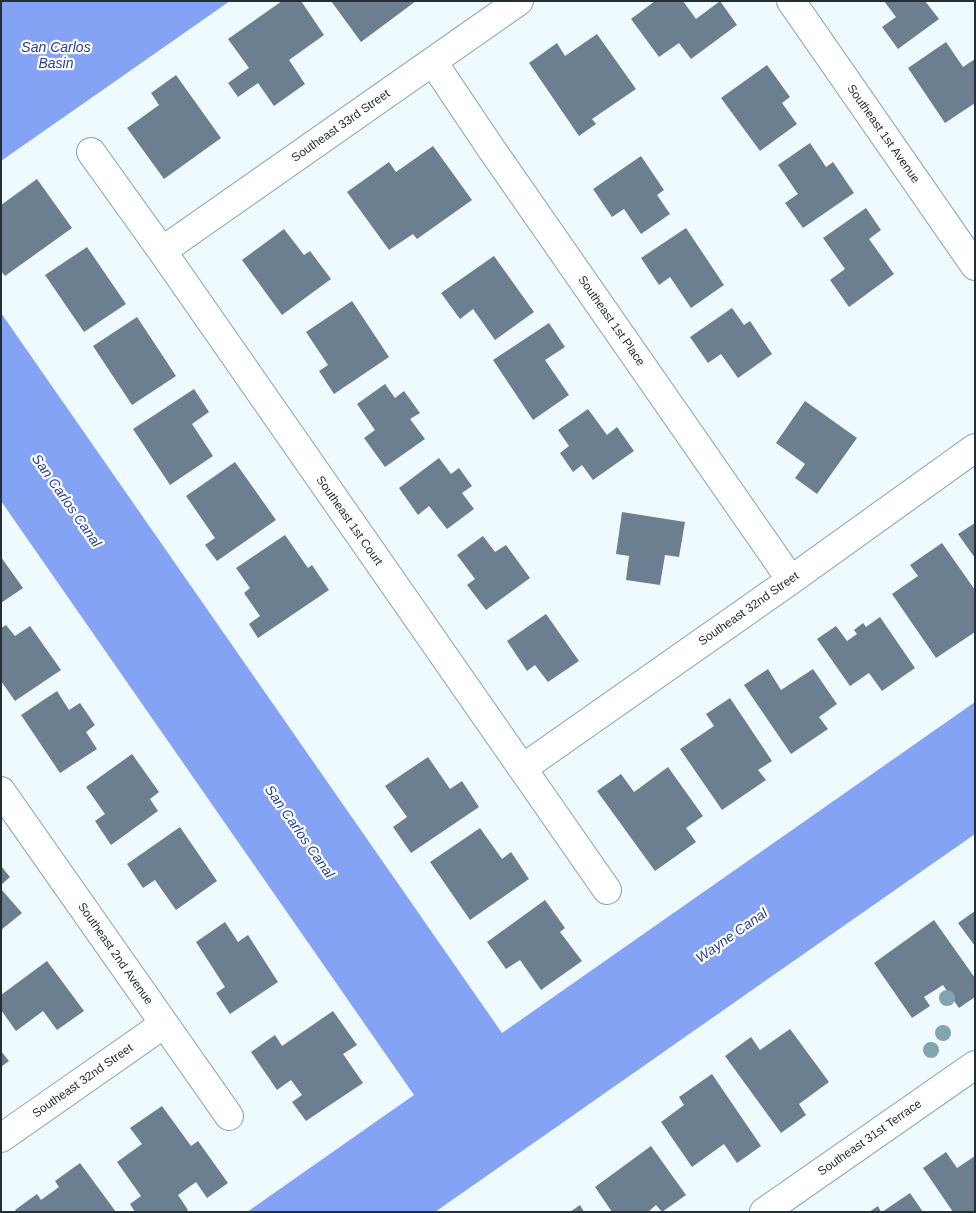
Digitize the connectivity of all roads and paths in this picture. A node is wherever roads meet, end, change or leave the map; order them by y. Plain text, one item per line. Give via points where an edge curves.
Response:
1 (519, 1) edge
2 (791, 1) edge
3 (433, 62) junction
4 (91, 152) dead end
5 (162, 251) junction
6 (975, 266) edge
7 (975, 448) edge
8 (791, 580) junction
9 (523, 768) junction
10 (1, 791) edge
11 (607, 890) dead end
12 (164, 1024) junction
13 (975, 1065) edge
14 (229, 1116) dead end
15 (1, 1138) edge
16 (764, 1212) edge

1 - 3 street, Southeast 33rd Street
2 - 6 street, Southeast 1st Avenue
3 - 5 street, Southeast 33rd Street
3 - 8 street, Southeast 1st Place
4 - 5 street, Southeast 1st Court
5 - 9 street, Southeast 1st Court
7 - 8 street, Southeast 32nd Street
8 - 9 street, Southeast 32nd Street
9 - 11 street, Southeast 1st Court
10 - 12 street, Southeast 2nd Avenue
12 - 14 street, Southeast 2nd Avenue
12 - 15 street, Southeast 32nd Street
13 - 16 street, Southeast 31st Terrace

